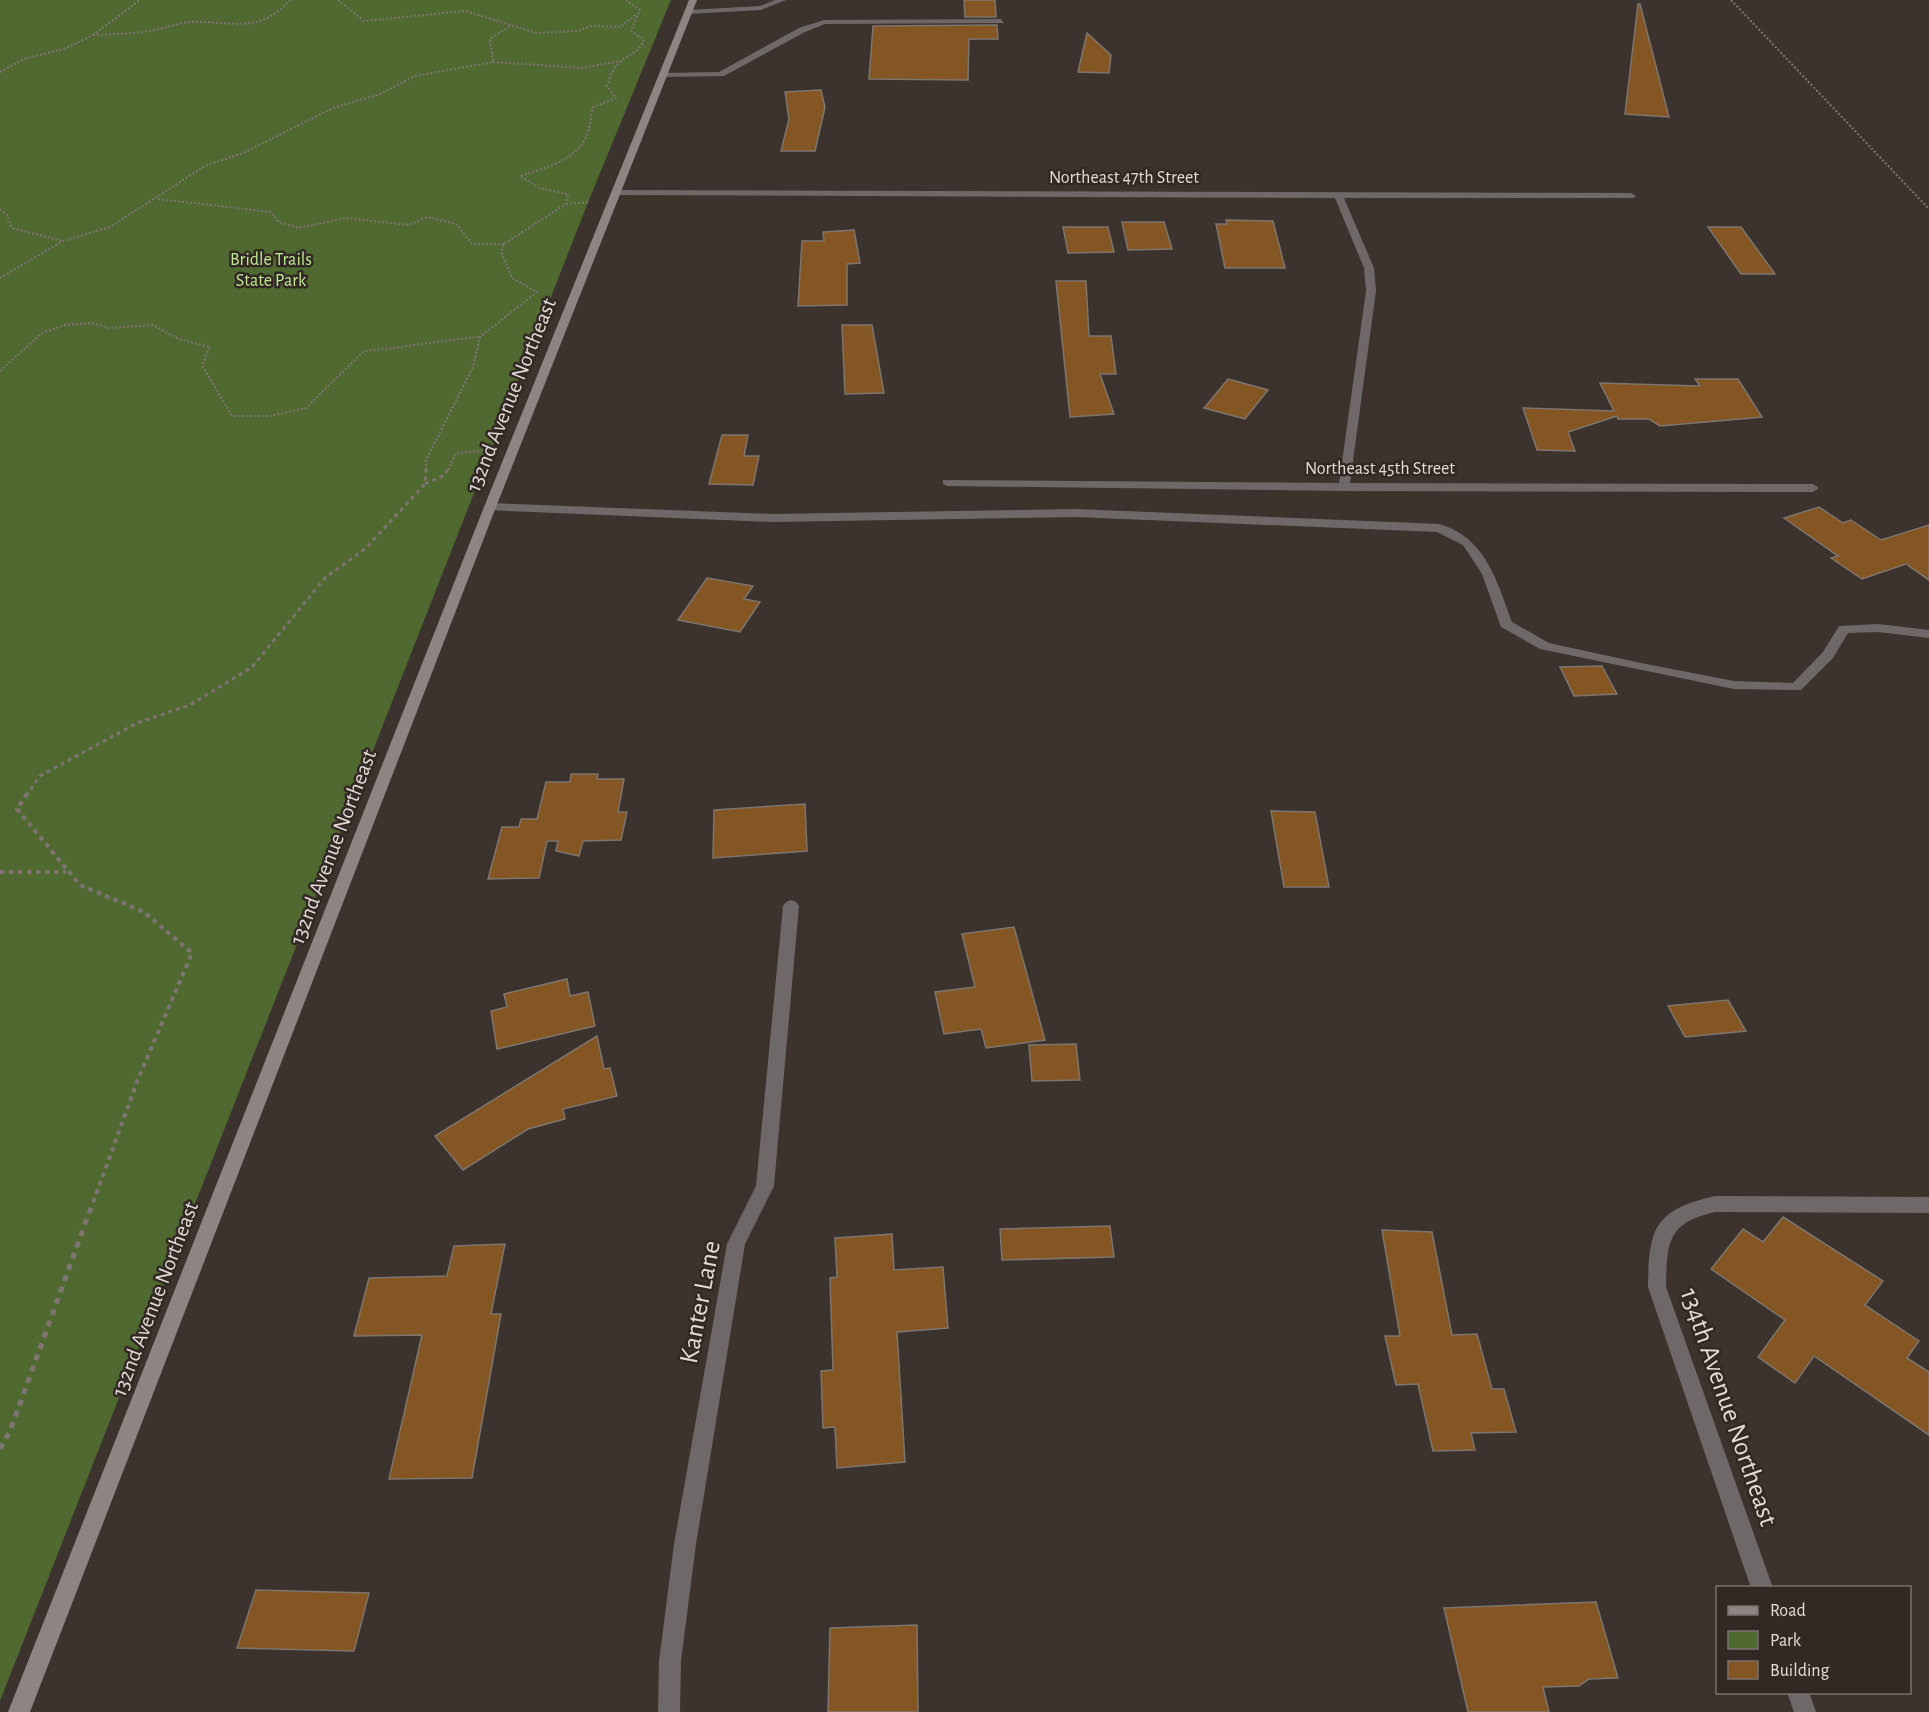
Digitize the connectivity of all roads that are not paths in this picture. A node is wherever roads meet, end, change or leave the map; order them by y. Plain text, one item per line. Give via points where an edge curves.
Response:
1 (782, 0) edge
2 (691, 6) edge
3 (1001, 21) dead end
4 (664, 75) junction
5 (617, 193) junction
6 (1338, 194) junction
7 (1631, 196) dead end
8 (947, 482) dead end
9 (1344, 487) junction
10 (1813, 488) dead end
11 (490, 507) junction
12 (1929, 634) edge
13 (791, 906) dead end
14 (1929, 1205) edge
15 (1762, 1586) edge
16 (1799, 1694) edge
17 (18, 1712) edge
18 (669, 1712) edge
19 (1805, 1712) edge

1 - 2 street via 761,8
2 - 4 street, 132nd Avenue Northeast
3 - 4 street via 824,22 721,74
4 - 5 street, 132nd Avenue Northeast
5 - 6 street, Northeast 47th Street
5 - 11 street, 132nd Avenue Northeast
6 - 7 street, Northeast 47th Street
6 - 9 street via 1369,268 1371,291
8 - 9 street, Northeast 45th Street
9 - 10 street, Northeast 45th Street
11 - 12 street via 772,518 1075,513 1439,528 1468,543 1488,574 1506,624 1545,645 1641,668 1734,684 1796,687 1828,655 1844,629
11 - 17 street, 132nd Avenue Northeast
13 - 18 street, Kanter Lane via 765,1186 735,1244 685,1544 670,1660
14 - 15 street, 134th Avenue Northeast via 1715,1204 1688,1208 1665,1226 1658,1249 1657,1287
16 - 19 street

